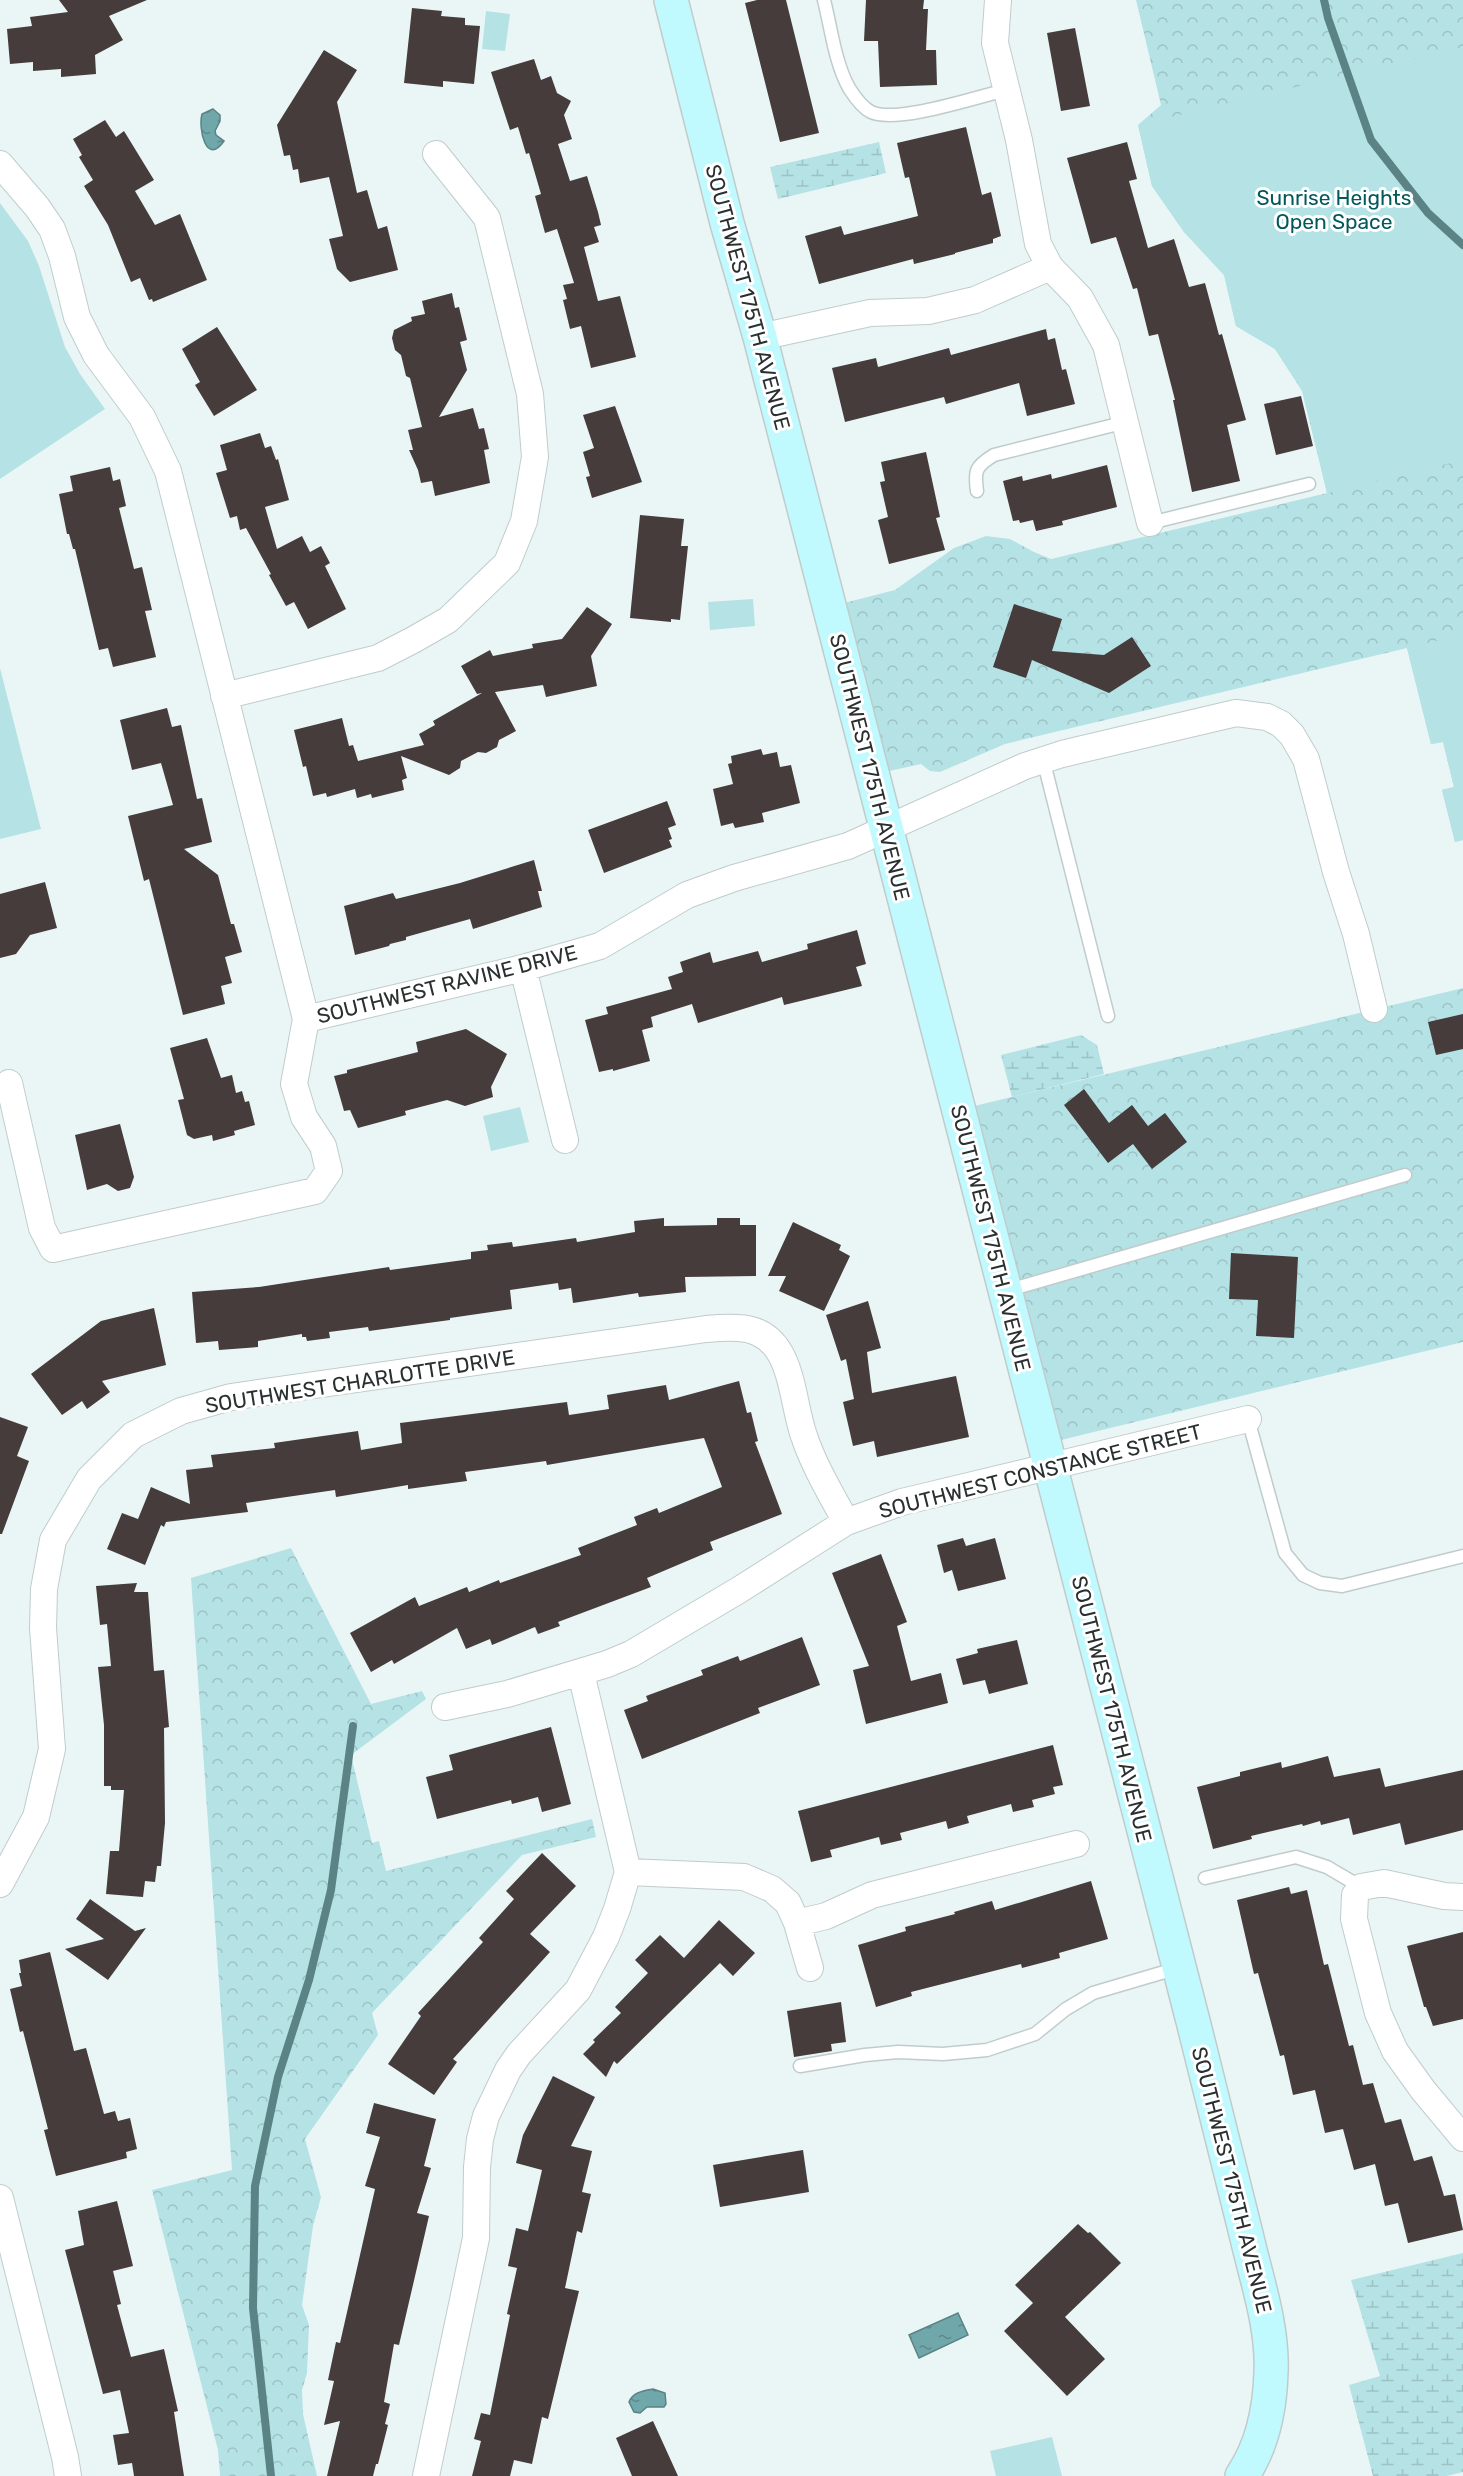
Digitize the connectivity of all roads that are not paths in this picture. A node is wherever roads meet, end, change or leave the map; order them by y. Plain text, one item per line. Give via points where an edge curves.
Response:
1 (671, 0) edge
2 (824, 0) edge
3 (998, 0) edge
4 (1006, 90) junction
5 (436, 154) dead end
6 (0, 164) edge
7 (1050, 267) junction
8 (760, 337) junction
9 (1126, 422) junction
10 (1309, 484) dead end
11 (977, 491) dead end
12 (1150, 524) joint
13 (224, 696) junction
14 (1043, 759) junction
15 (885, 829) junction
16 (523, 968) junction
17 (1374, 1009) dead end
18 (1108, 1016) dead end
19 (306, 1019) junction
20 (9, 1083) dead end
21 (565, 1140) dead end
22 (1405, 1175) dead end
23 (1005, 1292) junction
24 (1248, 1419) joint
25 (1050, 1466) junction
26 (846, 1522) junction
27 (1463, 1556) edge
28 (581, 1673) junction
29 (445, 1707) dead end
30 (1076, 1844) dead end
31 (628, 1872) junction
32 (1205, 1878) dead end
33 (0, 1884) edge
34 (1361, 1887) junction
35 (1463, 1897) edge
36 (797, 1923) junction
37 (810, 1968) dead end
38 (1179, 1968) junction
39 (800, 2066) dead end
40 (1463, 2138) edge
41 (0, 2198) edge
42 (68, 2476) edge
43 (426, 2476) edge
44 (1242, 2476) edge

1 - 8 main road, SOUTHWEST 175TH AVENUE
2 - 4 lane via 849,88 871,112 907,115
3 - 4 street via 995,43
4 - 7 street via 1038,244
5 - 13 street via 487,218 530,394 535,457 524,521 507,563 448,620 378,658
6 - 13 street, SOUTHWEST RAVINE DRIVE via 52,230 77,317 96,355 142,417 168,471
7 - 8 street via 975,300 928,311 870,314
7 - 9 street via 1080,298 1106,345
8 - 15 main road, SOUTHWEST 175TH AVENUE
9 - 11 lane via 994,455 980,463 975,476
9 - 12 street
10 - 12 lane
13 - 19 street, SOUTHWEST RAVINE DRIVE
14 - 15 street, SOUTHWEST RAVINE DRIVE
14 - 17 street, SOUTHWEST RAVINE DRIVE via 1236,713 1267,717 1281,724 1308,765
14 - 18 lane
15 - 16 street, SOUTHWEST RAVINE DRIVE via 848,846 687,895 600,946
15 - 23 main road, SOUTHWEST 175TH AVENUE
16 - 19 street, SOUTHWEST RAVINE DRIVE
16 - 21 street
19 - 20 street via 294,1084 304,1117 323,1146 329,1171 315,1191 53,1249 42,1228
22 - 23 lane
23 - 25 main road, SOUTHWEST 175TH AVENUE
24 - 25 street, SOUTHWEST CONSTANCE STREET
24 - 27 lane via 1285,1553 1303,1575 1341,1586
25 - 26 street, SOUTHWEST CONSTANCE STREET via 902,1502
25 - 38 main road, SOUTHWEST 175TH AVENUE
26 - 28 street, SOUTHWEST CONSTANCE STREET via 631,1654
26 - 33 street, SOUTHWEST CHARLOTTE DRIVE via 803,1435 788,1367 778,1349 760,1334 740,1328 706,1329 231,1397 181,1411 133,1435 89,1479 53,1540 44,1589 43,1628 52,1749 36,1817
28 - 29 street, SOUTHWEST CONSTANCE STREET
28 - 31 street
30 - 36 street via 872,1895 826,1916
31 - 36 street via 744,1877 772,1889 788,1903
31 - 43 street via 606,1937 578,1990 519,2054 486,2116 477,2167 476,2238
32 - 34 lane via 1296,1857 1327,1867
34 - 35 street via 1384,1883
34 - 40 street via 1355,1895 1354,1919 1378,2013 1395,2051
36 - 37 street
38 - 39 lane via 1093,1993 1066,2008 1035,2034 987,2050 943,2054 898,2052
38 - 44 main road, SOUTHWEST 175TH AVENUE via 1268,2329 1268,2415 1254,2458
41 - 42 street

